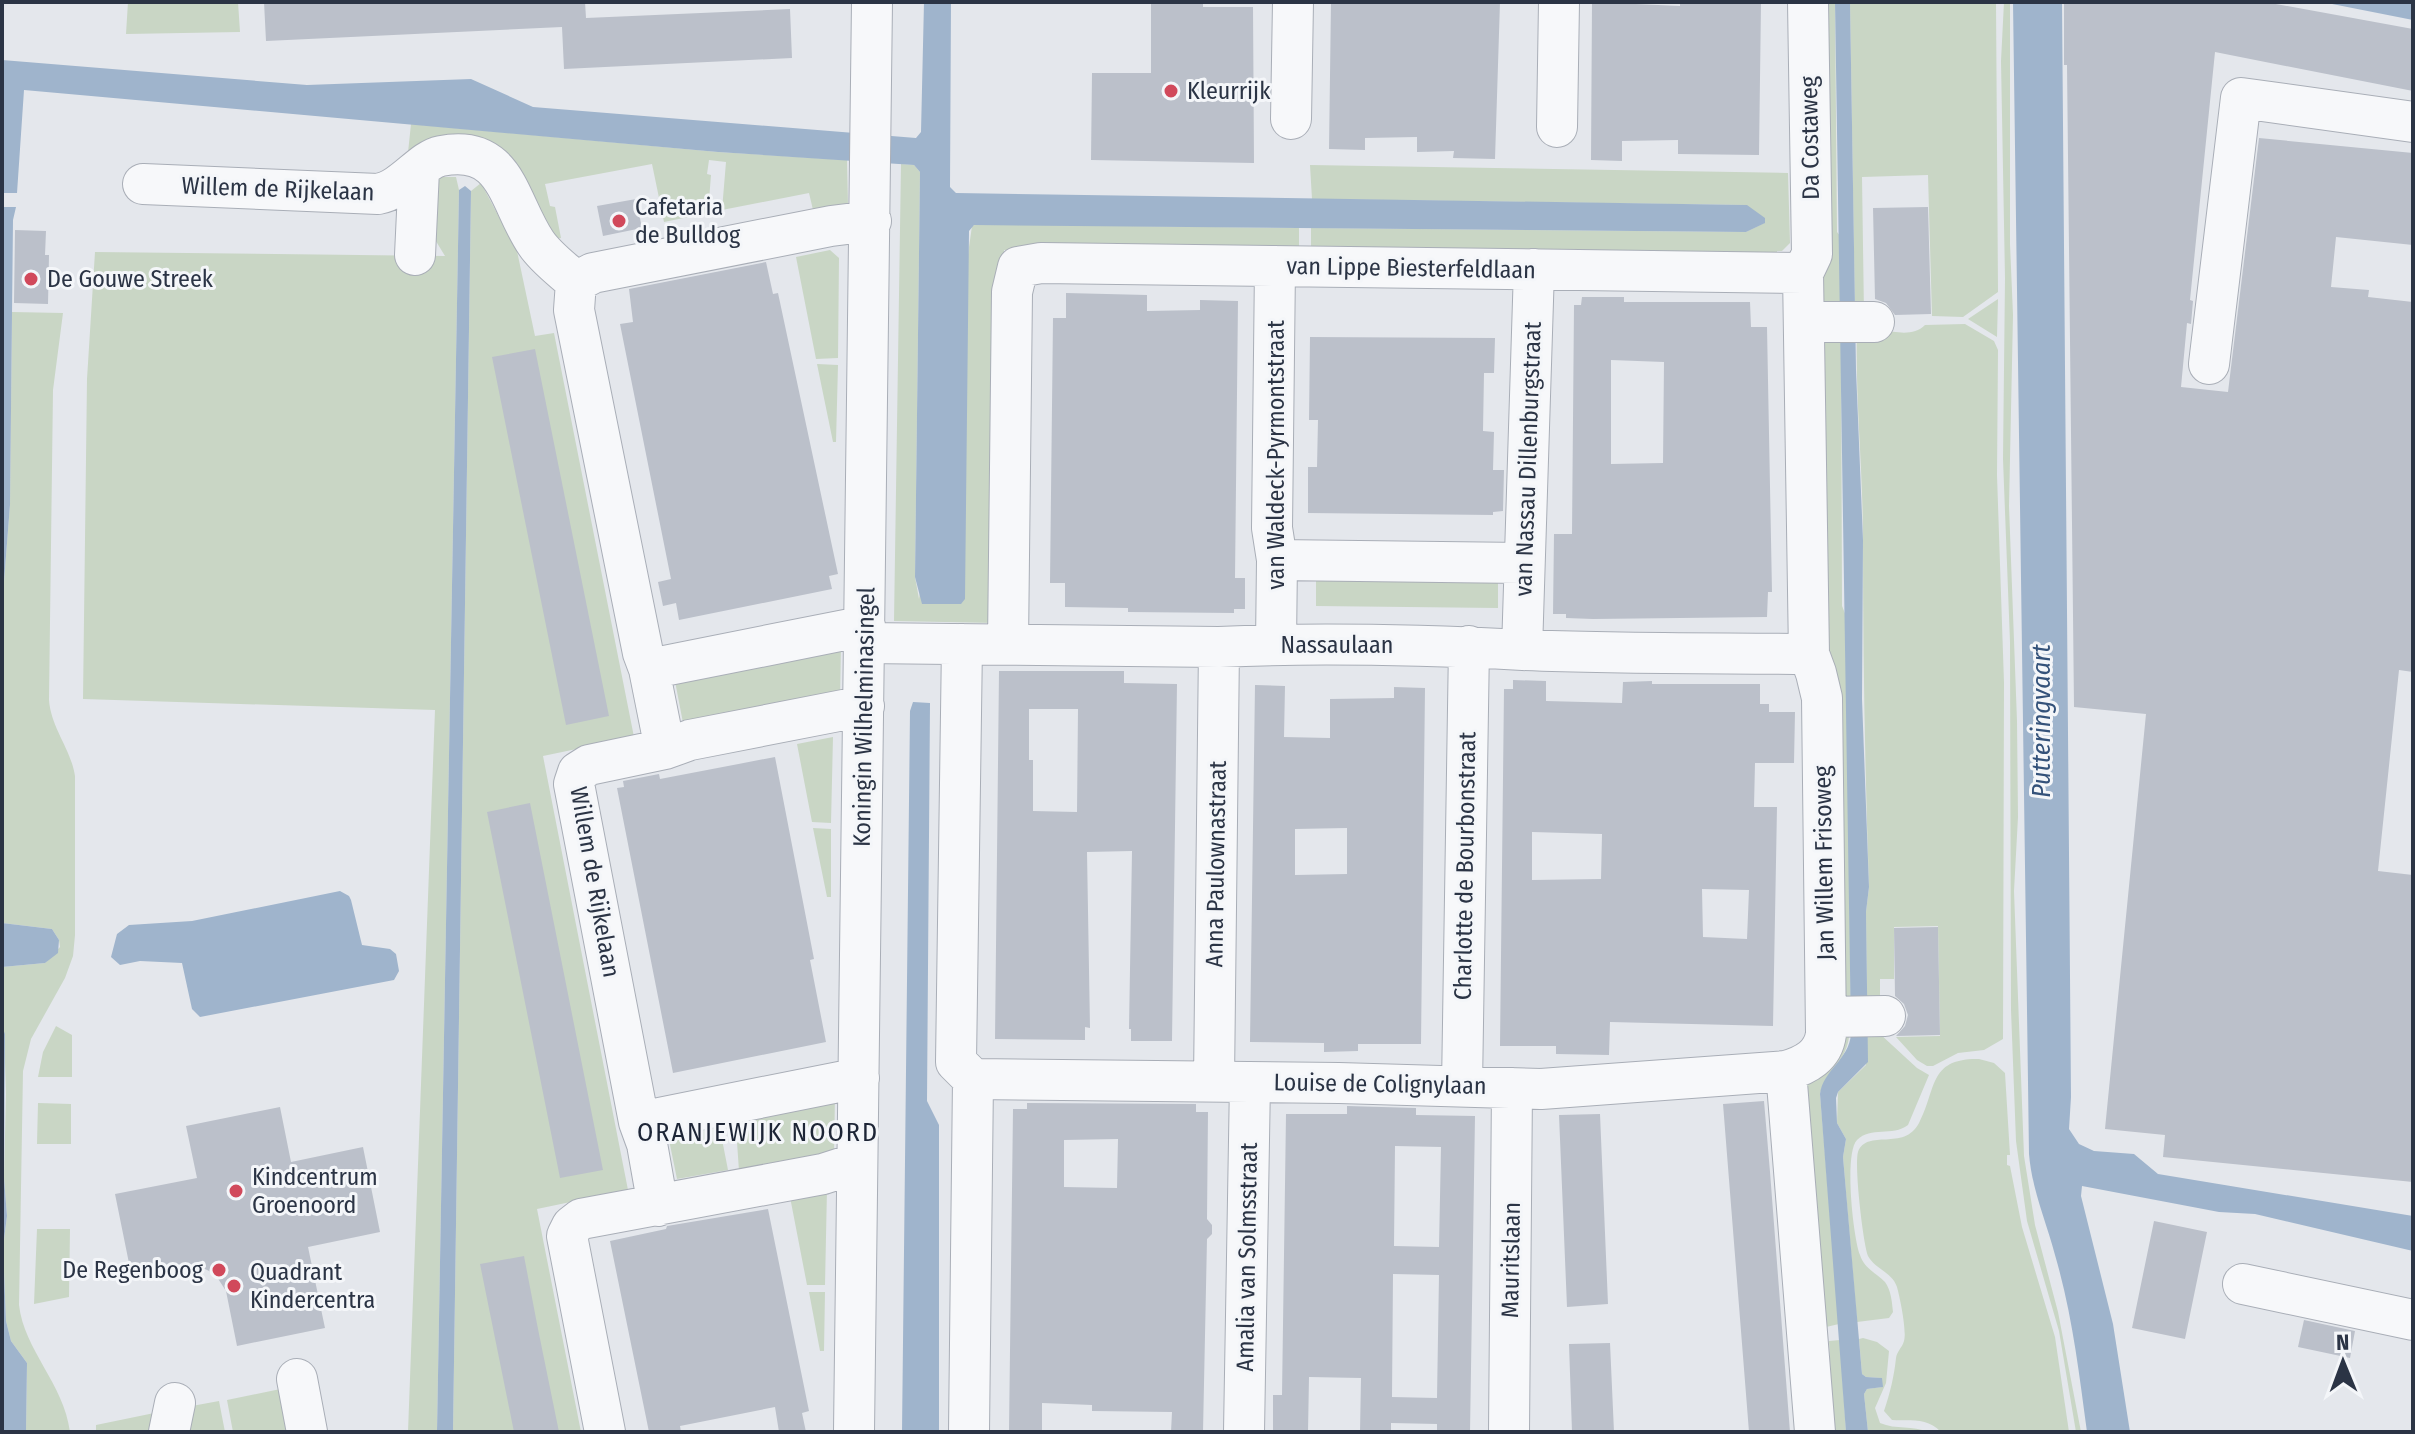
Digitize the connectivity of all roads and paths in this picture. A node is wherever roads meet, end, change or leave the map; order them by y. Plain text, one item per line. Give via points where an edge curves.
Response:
1 (872, 2) edge
2 (1293, 2) edge
3 (1559, 2) edge
4 (1808, 2) edge
5 (1291, 119) dead end
6 (2413, 122) edge
7 (1557, 127) dead end
8 (419, 170) junction
9 (143, 184) dead end
10 (871, 221) junction
11 (415, 255) dead end
12 (1275, 266) junction
13 (1534, 269) junction
14 (1803, 273) junction
15 (576, 282) junction
16 (2209, 364) dead end
17 (1277, 560) junction
18 (1523, 563) junction
19 (865, 635) junction
20 (962, 644) junction
21 (1008, 644) junction
22 (1276, 644) junction
23 (1469, 646) junction
24 (1219, 647) junction
25 (1522, 650) junction
26 (1809, 654) junction
27 (649, 669) junction
28 (864, 706) junction
29 (665, 749) junction
30 (1786, 1071) junction
31 (859, 1078) junction
32 (973, 1079) junction
33 (1232, 1081) junction
34 (1462, 1086) junction
35 (1512, 1088) junction
36 (639, 1122) junction
37 (857, 1163) junction
38 (658, 1206) junction
39 (2243, 1284) dead end
40 (2413, 1320) edge
41 (297, 1379) dead end
42 (307, 1432) edge
43 (605, 1432) edge
44 (854, 1432) edge
45 (969, 1432) edge
46 (1244, 1432) edge
47 (1509, 1432) edge
48 (1815, 1432) edge

1 - 10 street, Koningin Wilhelminasingel
2 - 5 street
3 - 7 street
4 - 14 street, Da Costaweg via 1812,254
6 - 16 street via 2241,98
8 - 9 street, Willem de Rijkelaan via 378,194
8 - 11 street
8 - 15 street, Willem de Rijkelaan via 438,156 489,161 537,245
10 - 15 street via 593,273
10 - 19 street, Koningin Wilhelminasingel
12 - 13 street, van Lippe Biesterfeldlaan
12 - 17 street, van Waldeck-Pyrmontstraat via 1272,528
12 - 21 street, van Lippe Biesterfeldlaan via 1018,267 1012,292
13 - 14 street, van Lippe Biesterfeldlaan
13 - 18 street, van Nassau Dillenburgstraat
14 - 26 street, Jan Willem Frisoweg via 1843,322
15 - 27 street via 574,310
17 - 18 street
17 - 22 street, van Waldeck-Pyrmontstraat
18 - 25 street, van Nassau Dillenburgstraat
19 - 20 street, Nassaulaan
19 - 27 street, Nassaulaan
19 - 28 street, Koningin Wilhelminasingel
20 - 21 street, Nassaulaan
20 - 32 street via 956,1062
21 - 24 street, Nassaulaan
22 - 23 street, Nassaulaan
22 - 24 street, Nassaulaan
23 - 25 street, Nassaulaan
23 - 34 street, Charlotte de Bourbonstraat
24 - 33 street, Anna Paulownastraat
25 - 26 street, Nassaulaan
26 - 30 street, Jan Willem Frisoweg via 1822,698 1856,1017 1801,1067
27 - 29 street
28 - 29 street, Willem de Rijkelaan
28 - 31 street, Koningin Wilhelminasingel
29 - 36 street, Willem de Rijkelaan via 589,765 578,772 574,784
30 - 35 street, Louise de Colignylaan
30 - 48 street
31 - 36 street
31 - 37 street, Koningin Wilhelminasingel
32 - 33 street, Louise de Colignylaan
32 - 45 street
33 - 34 street, Louise de Colignylaan
33 - 46 street, Amalia van Solmsstraat
34 - 35 street, Louise de Colignylaan
35 - 47 street, Mauritslaan
36 - 38 street, Willem de Rijkelaan
37 - 38 street
37 - 44 street, Koningin Wilhelminasingel
38 - 43 street via 581,1219 567,1236
39 - 40 street
41 - 42 street

